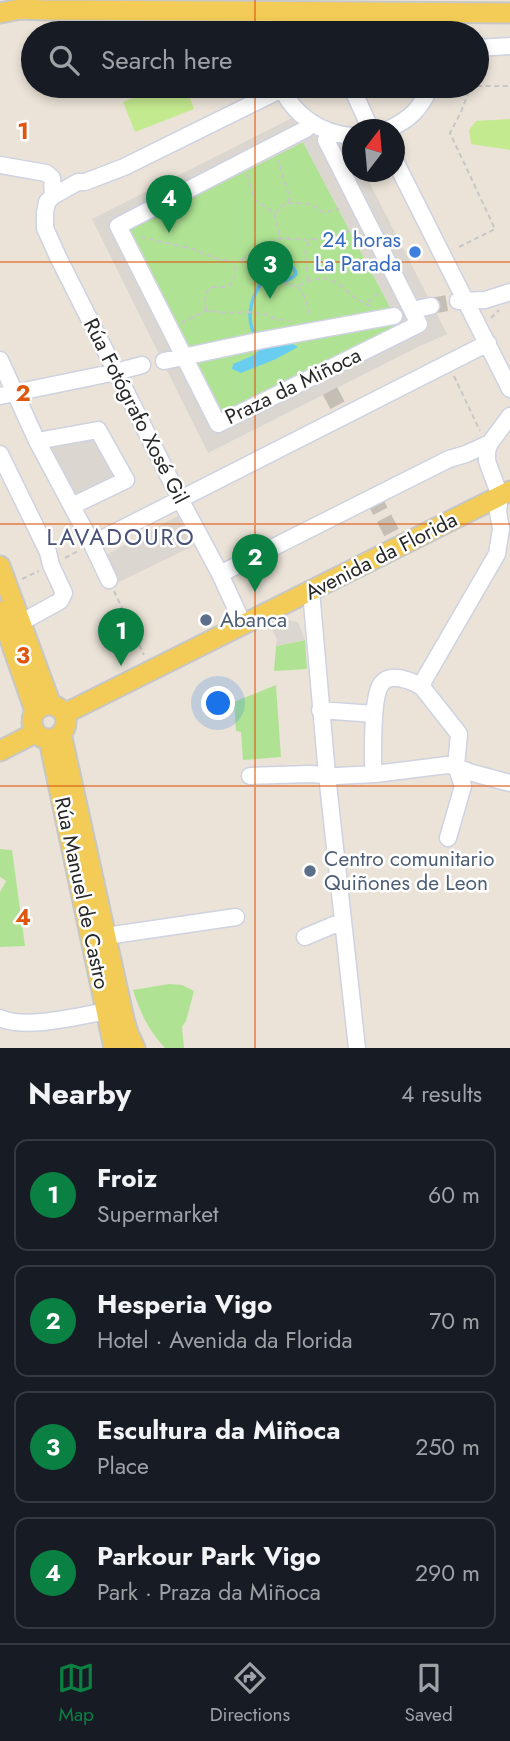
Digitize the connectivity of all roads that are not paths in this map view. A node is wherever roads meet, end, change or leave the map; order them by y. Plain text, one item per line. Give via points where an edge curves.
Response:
1 (44, 10) junction
2 (263, 11) junction
3 (0, 13) edge
4 (510, 13) edge
5 (265, 21) edge
6 (0, 23) edge
7 (510, 46) edge
8 (489, 47) edge
9 (259, 98) edge
10 (288, 98) edge
11 (356, 98) edge
12 (425, 98) edge
13 (366, 119) edge
14 (405, 121) edge
15 (306, 129) dead end
16 (342, 136) edge
17 (326, 140) dead end
18 (0, 165) edge
19 (405, 182) edge
20 (53, 196) junction
21 (508, 299) edge
22 (462, 301) junction
23 (430, 306) tunnel mouth
24 (412, 310) junction
25 (394, 316) dead end
26 (488, 344) junction
27 (184, 357) junction
28 (0, 360) edge
29 (164, 361) dead end
30 (142, 365) dead end
31 (116, 372) junction
32 (510, 389) edge
33 (7, 395) edge
34 (510, 416) edge
35 (486, 439) junction
36 (37, 442) junction
37 (0, 454) edge
38 (505, 494) edge
39 (180, 499) junction
40 (72, 506) junction
41 (92, 544) junction
42 (0, 566) edge
43 (220, 575) junction
44 (109, 580) road end
45 (311, 591) junction
46 (0, 611) edge
47 (243, 624) junction
48 (9, 629) edge
49 (422, 687) junction
50 (320, 710) junction
51 (374, 714) junction
52 (49, 722) junction
53 (0, 751) edge
54 (373, 764) dead end
55 (456, 766) junction
56 (327, 775) junction
57 (250, 776) dead end
58 (510, 783) edge
59 (448, 838) dead end
60 (236, 917) dead end
61 (344, 921) junction
62 (106, 936) junction
63 (305, 937) dead end
64 (107, 1011) junction
65 (0, 1018) edge
66 (114, 1048) edge
67 (135, 1048) edge
68 (357, 1048) edge

1 - 2 main road
1 - 3 main road
1 - 6 main road
2 - 4 main road
2 - 5 street
7 - 8 street
9 - 20 street via 88,188 78,182
10 - 16 street via 314,125
11 - 13 street
12 - 14 street
15 - 27 street, Praza da Miñoca via 118,226
17 - 24 street
18 - 20 street via 46,173 52,177
19 - 22 street
20 - 31 street, Rúa Fotógrafo Xosé Gil via 47,202 45,228
21 - 22 street
22 - 26 street
23 - 24 street
24 - 27 street, Praza da Miñoca via 419,324 218,424
25 - 27 street
26 - 32 street
26 - 39 street via 341,412
27 - 29 street
28 - 33 street
30 - 31 street
31 - 33 street
31 - 39 street, Rúa Fotógrafo Xosé Gil
33 - 36 street
34 - 35 street
35 - 38 street via 487,461
35 - 43 street via 466,454
36 - 40 street
36 - 40 street via 98,430 126,480
37 - 48 street via 64,593 60,601
38 - 45 main road, Avenida da Florida
38 - 49 street via 498,512 497,554
39 - 41 street
39 - 43 street, Rúa Fotógrafo Xosé Gil
40 - 41 street
41 - 44 street
42 - 48 main road
43 - 47 street, Rúa Fotógrafo Xosé Gil
45 - 47 main road, Avenida da Florida
45 - 50 street
46 - 48 main road
47 - 52 main road, Avenida da Florida
48 - 52 main road
49 - 51 street via 388,678 379,686
49 - 55 street via 459,734
50 - 51 street
50 - 56 street
51 - 54 street
52 - 53 main road, Avenida da Florida
52 - 62 main road, Rúa Manuel de Castro
52 - 64 main road, Rúa Manuel de Castro
55 - 56 street
55 - 58 street
55 - 59 street via 463,786
56 - 57 street
56 - 61 street
60 - 62 street, Rúa Manuel de Castro
61 - 63 street
61 - 68 street
62 - 67 main road, Rúa Manuel de Castro
64 - 65 street via 49,1021
64 - 66 main road, Rúa Manuel de Castro

